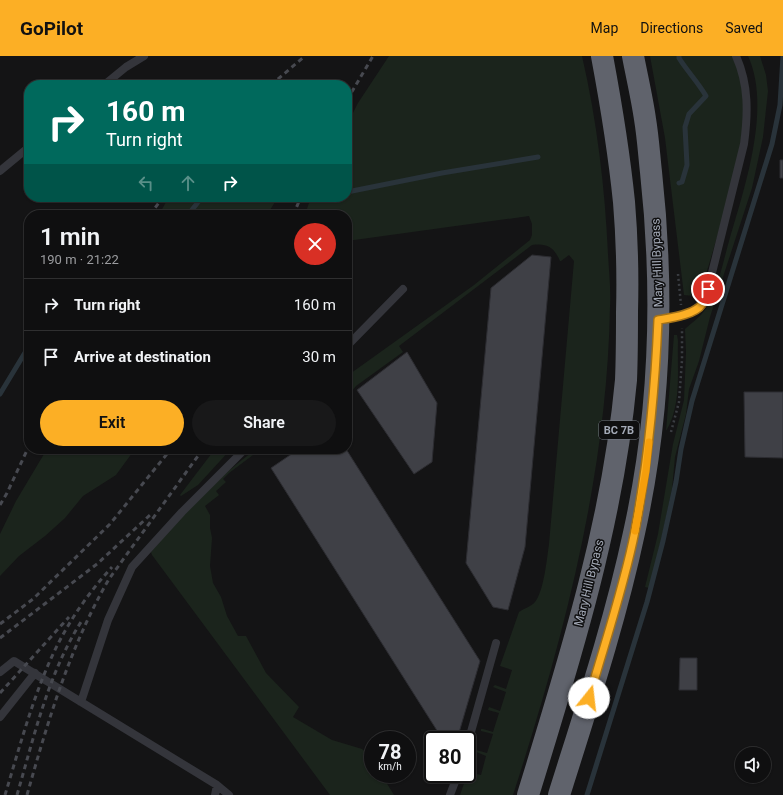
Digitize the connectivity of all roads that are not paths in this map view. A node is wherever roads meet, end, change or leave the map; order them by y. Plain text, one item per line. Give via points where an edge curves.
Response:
1 (144, 56) edge
2 (602, 56) edge
3 (633, 56) edge
4 (736, 56) edge
5 (110, 80) edge
6 (24, 151) edge
7 (0, 171) edge
8 (403, 289) dead end
9 (658, 320) junction
10 (352, 341) edge
11 (240, 454) edge
12 (496, 643) dead end
13 (0, 672) edge
14 (35, 674) junction
15 (81, 702) junction
16 (0, 717) edge
17 (471, 731) edge
18 (455, 783) edge
19 (217, 786) junction
20 (215, 795) edge
21 (229, 795) edge
22 (450, 795) edge
23 (528, 795) edge
24 (559, 795) edge

1 - 5 lane
2 - 23 highway, Mary Hill Bypass / BC 7B via 624,203 628,276 626,379 614,470 589,590
3 - 9 highway, Mary Hill Bypass / BC 7B via 645,121 654,198 659,273
4 - 9 lane via 742,69 747,95 747,120 744,144 708,289 702,305 693,311 682,316
6 - 7 lane
8 - 10 lane
9 - 24 highway, Mary Hill Bypass / BC 7B via 646,471 634,533 619,594
11 - 15 lane via 132,567 108,620
12 - 17 lane
13 - 14 lane via 14,661
14 - 15 lane
14 - 16 lane
15 - 19 lane
18 - 22 lane
19 - 20 lane
19 - 21 lane

